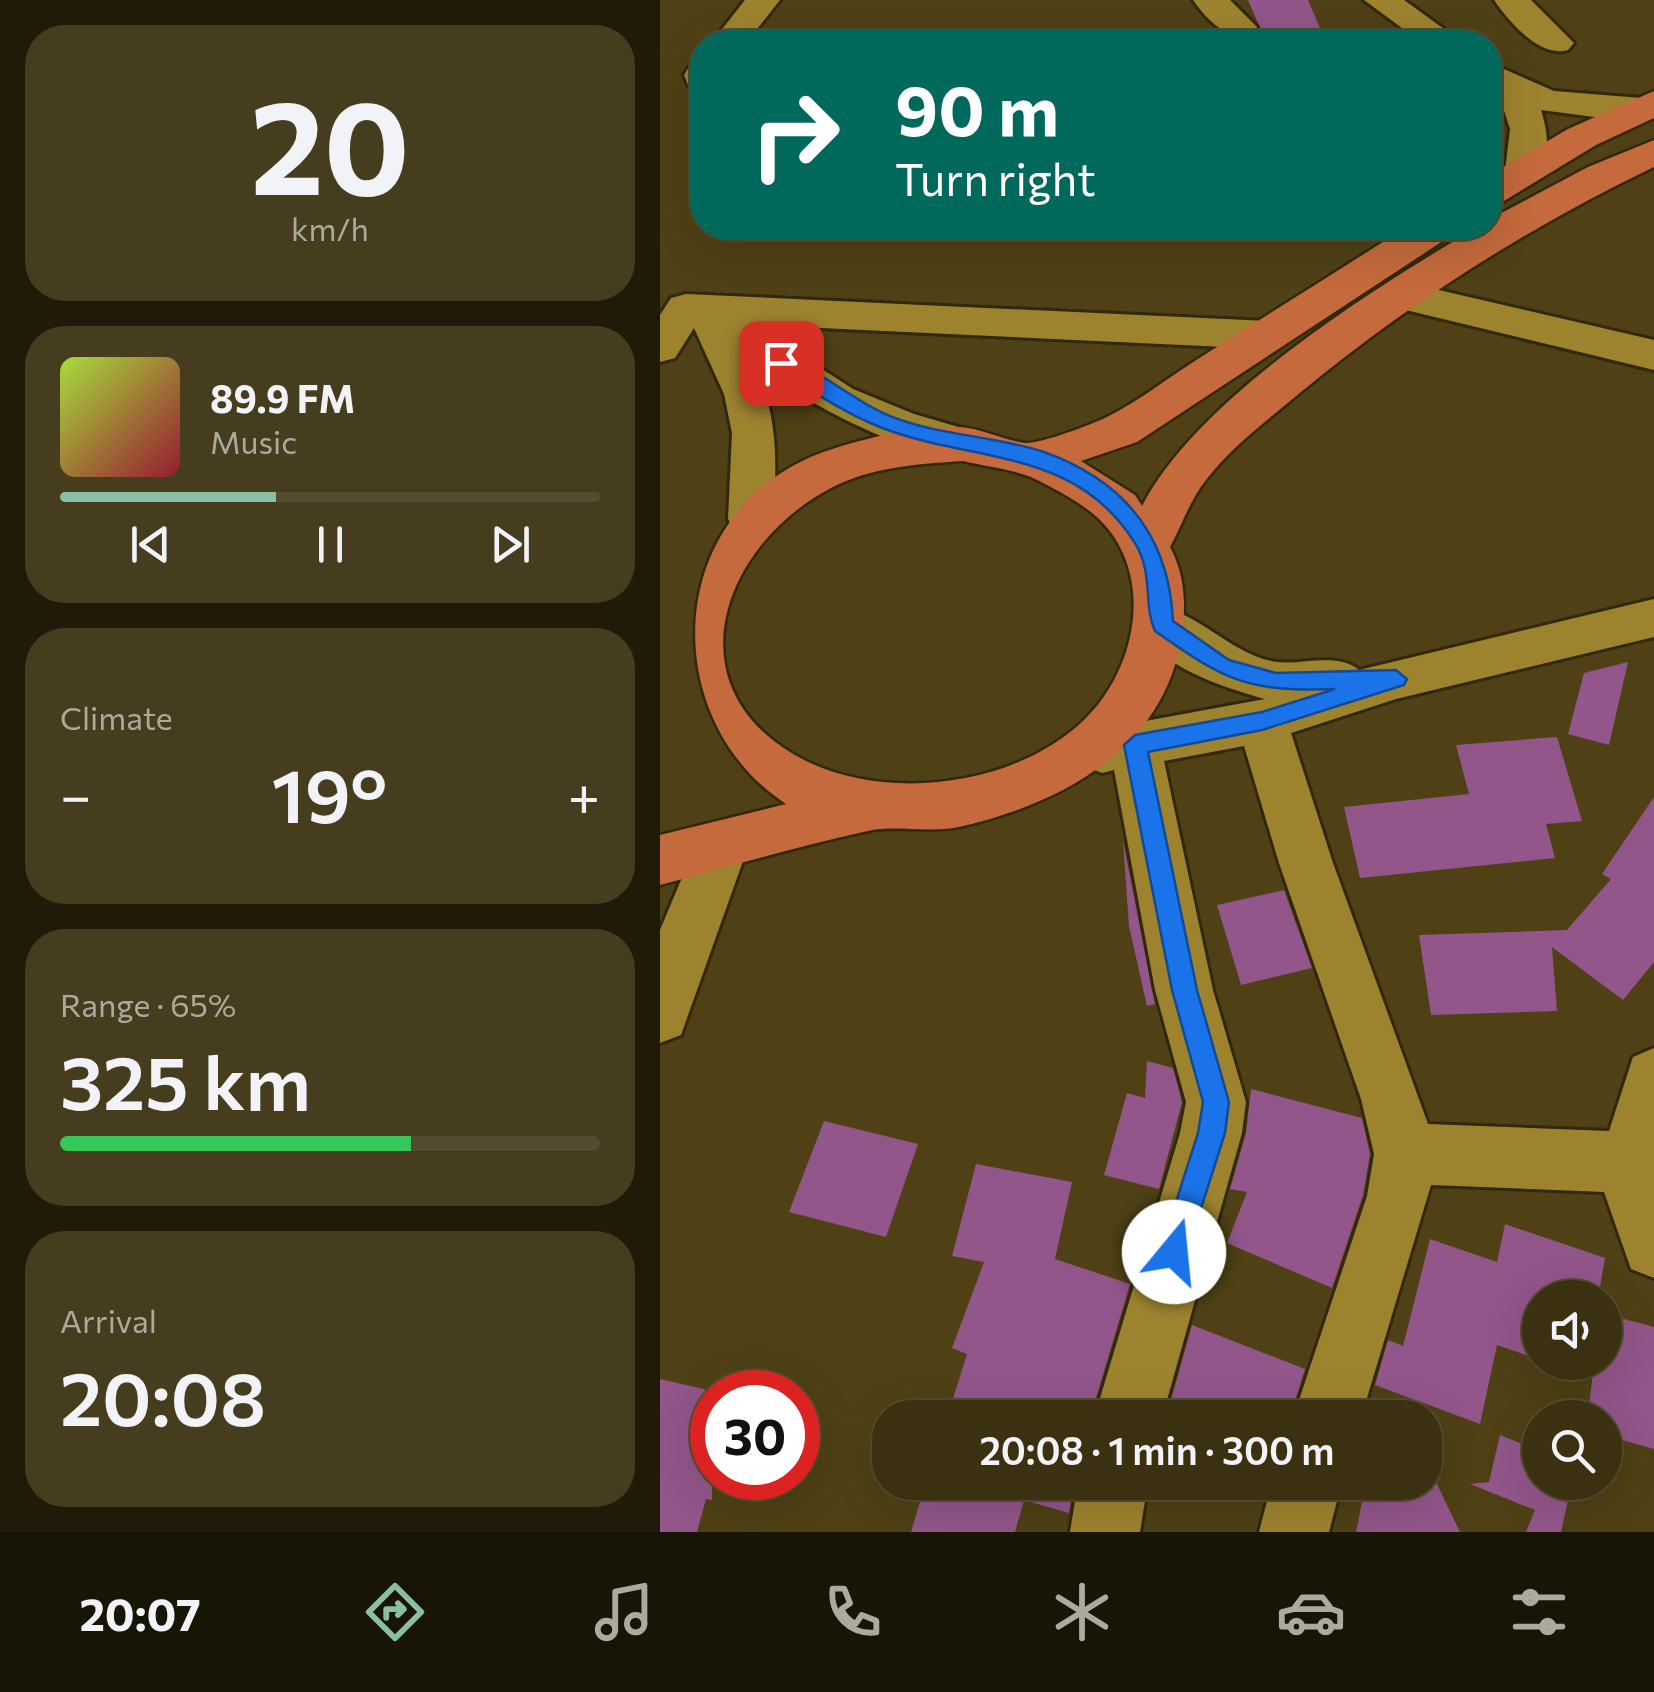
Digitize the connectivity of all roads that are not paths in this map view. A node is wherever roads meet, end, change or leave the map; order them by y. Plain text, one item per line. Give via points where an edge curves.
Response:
1 (763, 0) edge
2 (1210, 0) edge
3 (1381, 0) edge
4 (1511, 0) edge
5 (1240, 27) dead end
6 (738, 30) edge
7 (1426, 30) edge
8 (1556, 43) dead end
9 (1504, 83) edge
10 (1649, 105) edge
11 (1654, 152) edge
12 (1524, 171) junction
13 (1502, 185) edge
14 (1502, 231) edge
15 (1415, 240) edge
16 (1485, 240) edge
17 (1400, 295) junction
18 (686, 308) edge
19 (1268, 335) junction
20 (660, 348) edge
21 (1654, 355) edge
22 (963, 444) junction
23 (1038, 458) junction
24 (751, 520) junction
25 (1147, 544) junction
26 (1654, 618) edge
27 (1162, 625) junction
28 (694, 636) junction
29 (1396, 679) junction
30 (660, 684) edge
31 (1262, 721) junction
32 (1135, 745) junction
33 (1078, 756) junction
34 (872, 806) junction
35 (721, 847) junction
36 (660, 860) edge
37 (660, 1016) edge
38 (1654, 1077) edge
39 (1405, 1154) junction
40 (1630, 1162) junction
41 (1654, 1246) edge
42 (1133, 1400) edge
43 (1334, 1400) edge
44 (1110, 1500) edge
45 (1303, 1500) edge
46 (1105, 1532) edge
47 (1294, 1532) edge

1 - 6 street
2 - 5 street
3 - 7 street
4 - 8 street
9 - 10 street via 1577,108
9 - 12 street via 1529,129
10 - 12 main road
11 - 14 main road
12 - 13 main road
15 - 19 main road
16 - 17 main road
17 - 21 street
17 - 25 main road via 1231,427 1184,476
18 - 19 street
18 - 20 street
18 - 22 street via 740,332 848,405
18 - 24 street via 746,394 754,433
19 - 23 main road via 1121,430
22 - 23 main road
22 - 24 main road via 905,447 848,461 796,486
23 - 25 main road via 1083,478 1120,508
24 - 28 main road via 702,594
25 - 27 main road via 1160,583
26 - 29 street
27 - 29 street via 1223,667 1276,682
27 - 33 main road via 1149,672 1121,716
28 - 30 main road
28 - 34 main road via 700,682 722,726 760,764 811,791
29 - 31 street
31 - 32 street
31 - 39 street
32 - 33 street
32 - 42 street via 1184,990 1216,1102
33 - 34 main road via 1032,782 981,799 926,808
34 - 35 main road
35 - 36 main road
35 - 37 street
38 - 40 street
39 - 40 street
39 - 43 street
40 - 41 street
44 - 46 street
45 - 47 street

